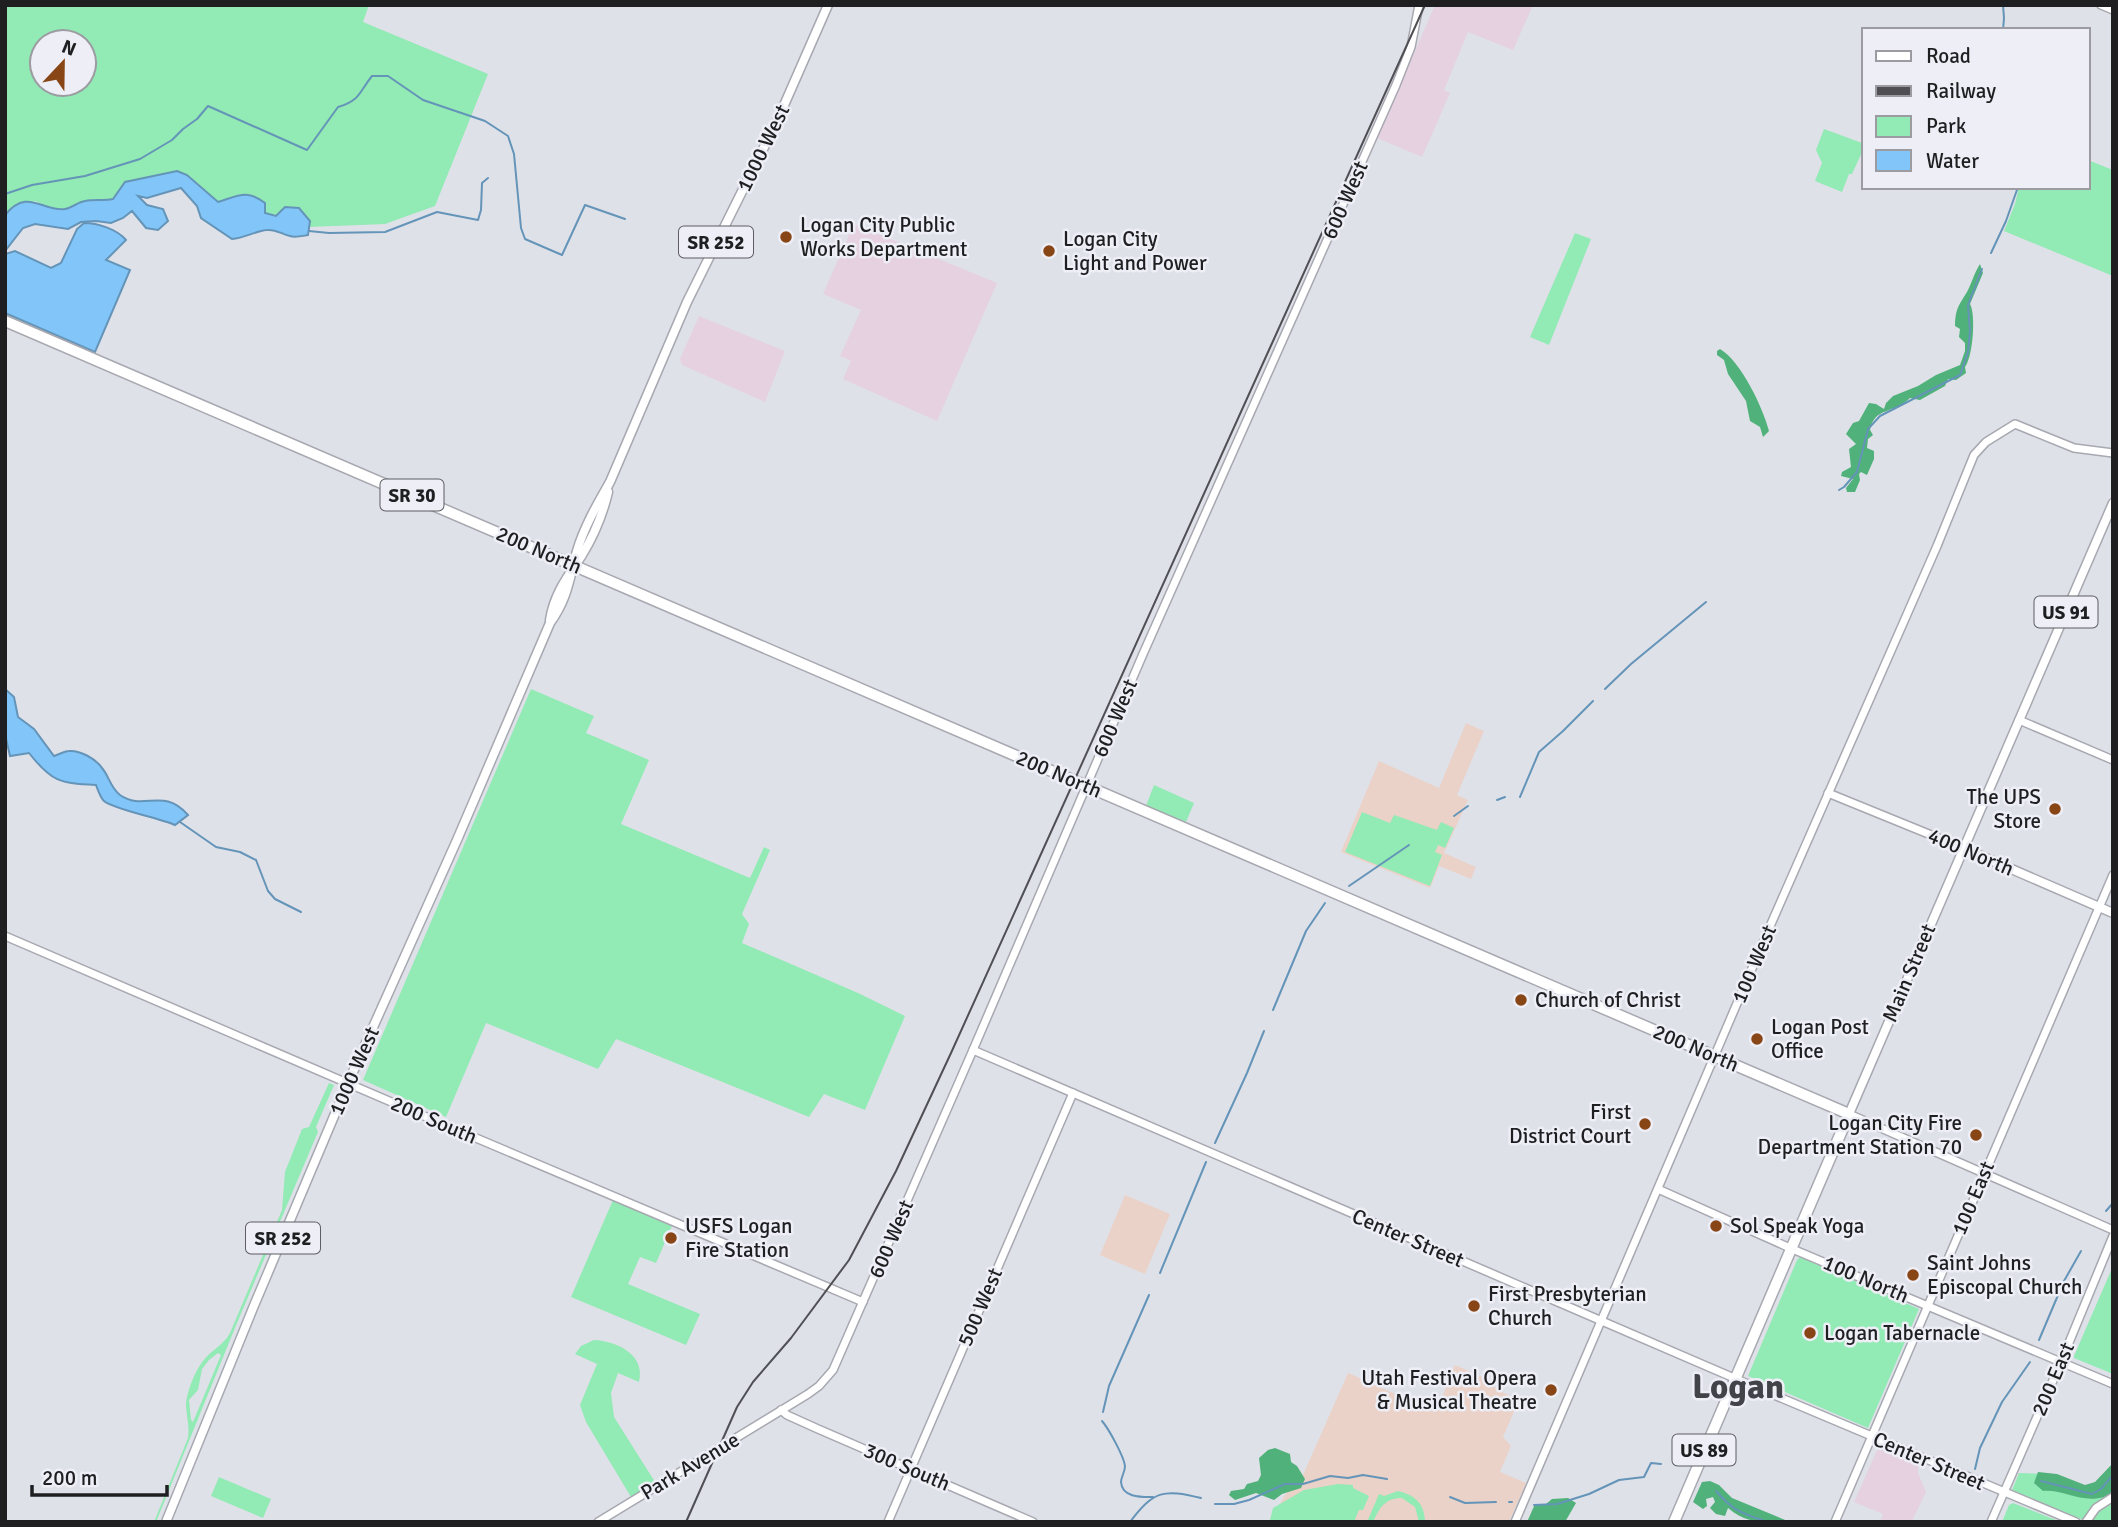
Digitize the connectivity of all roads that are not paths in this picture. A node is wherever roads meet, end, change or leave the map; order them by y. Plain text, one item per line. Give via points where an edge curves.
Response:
1 (828, 5) edge
2 (1419, 5) edge
3 (2101, 5) edge
4 (2113, 10) edge
5 (5, 321) edge
6 (2113, 453) edge
7 (2113, 503) edge
8 (574, 565) junction
9 (2019, 720) junction
10 (2113, 760) edge
11 (1086, 786) junction
12 (1828, 793) junction
13 (1963, 848) junction
14 (2113, 875) edge
15 (2099, 907) junction
16 (2113, 913) edge
17 (5, 936) edge
18 (973, 1050) junction
19 (1716, 1056) junction
20 (348, 1083) junction
21 (1073, 1093) junction
22 (1849, 1114) junction
23 (1984, 1173) junction
24 (1658, 1189) junction
25 (2113, 1230) edge
26 (2113, 1236) edge
27 (1790, 1248) junction
28 (863, 1303) junction
29 (1928, 1306) junction
30 (1601, 1321) junction
31 (2061, 1363) junction
32 (1735, 1379) junction
33 (2113, 1384) edge
34 (781, 1410) junction
35 (1872, 1437) junction
36 (910, 1469) junction
37 (2004, 1493) junction
38 (2113, 1497) edge
39 (166, 1522) edge
40 (598, 1522) edge
41 (888, 1522) edge
42 (1033, 1522) edge
43 (1515, 1522) edge
44 (1674, 1522) edge
45 (1835, 1522) edge
46 (1991, 1522) edge
47 (2076, 1522) edge
48 (2086, 1522) edge

1 - 8 main road, 1000 West / SR 252 via 775,125 687,302
2 - 11 street, 600 West via 1411,47 1396,85
3 - 4 street
5 - 8 highway, 200 North / SR 30
6 - 12 street, 100 West via 2074,448 2015,424 1974,455
7 - 9 main road, Main Street / US 91
8 - 11 highway, 200 North / SR 30
8 - 20 main road, 1000 West / SR 252
9 - 10 street
9 - 13 main road, Main Street / US 91
11 - 18 street, 600 West
11 - 19 highway, 200 North / SR 30
12 - 13 street, 400 North
12 - 19 street, 100 West
13 - 15 main road, 400 North
13 - 22 main road, Main Street / US 89
14 - 15 street, 100 East
15 - 16 main road, 400 North
15 - 23 street, 100 East
17 - 20 street, 200 South
18 - 21 street, Center Street
18 - 28 street, 600 West
19 - 22 highway, 200 North / SR 30
19 - 24 street, 100 West
20 - 28 street, 200 South
20 - 39 main road, 1000 West / SR 252
21 - 30 street, Center Street
21 - 36 street, 500 West
22 - 23 street, 200 North
22 - 27 highway, Main Street / US 89
23 - 25 street, 200 North
23 - 29 street, 100 East
24 - 27 street, 100 North
24 - 30 street, 100 West
26 - 31 street, 200 East
27 - 29 street, 100 North
27 - 32 highway, Main Street / US 89
28 - 34 street, 600 West via 827,1377
29 - 31 street, 100 North
29 - 35 street, 100 East
30 - 32 street, Center Street
30 - 43 street, 100 West
31 - 33 street, 100 North
31 - 37 street, 200 East
32 - 35 street, Center Street
32 - 44 highway, Main Street / US 89
34 - 36 street, 300 South
34 - 40 street, Park Avenue
35 - 37 street, Center Street
35 - 45 street, 100 East
36 - 41 street, 500 West
36 - 42 street, 300 South
37 - 46 street, 200 East
37 - 47 street, Center Street
38 - 48 street

